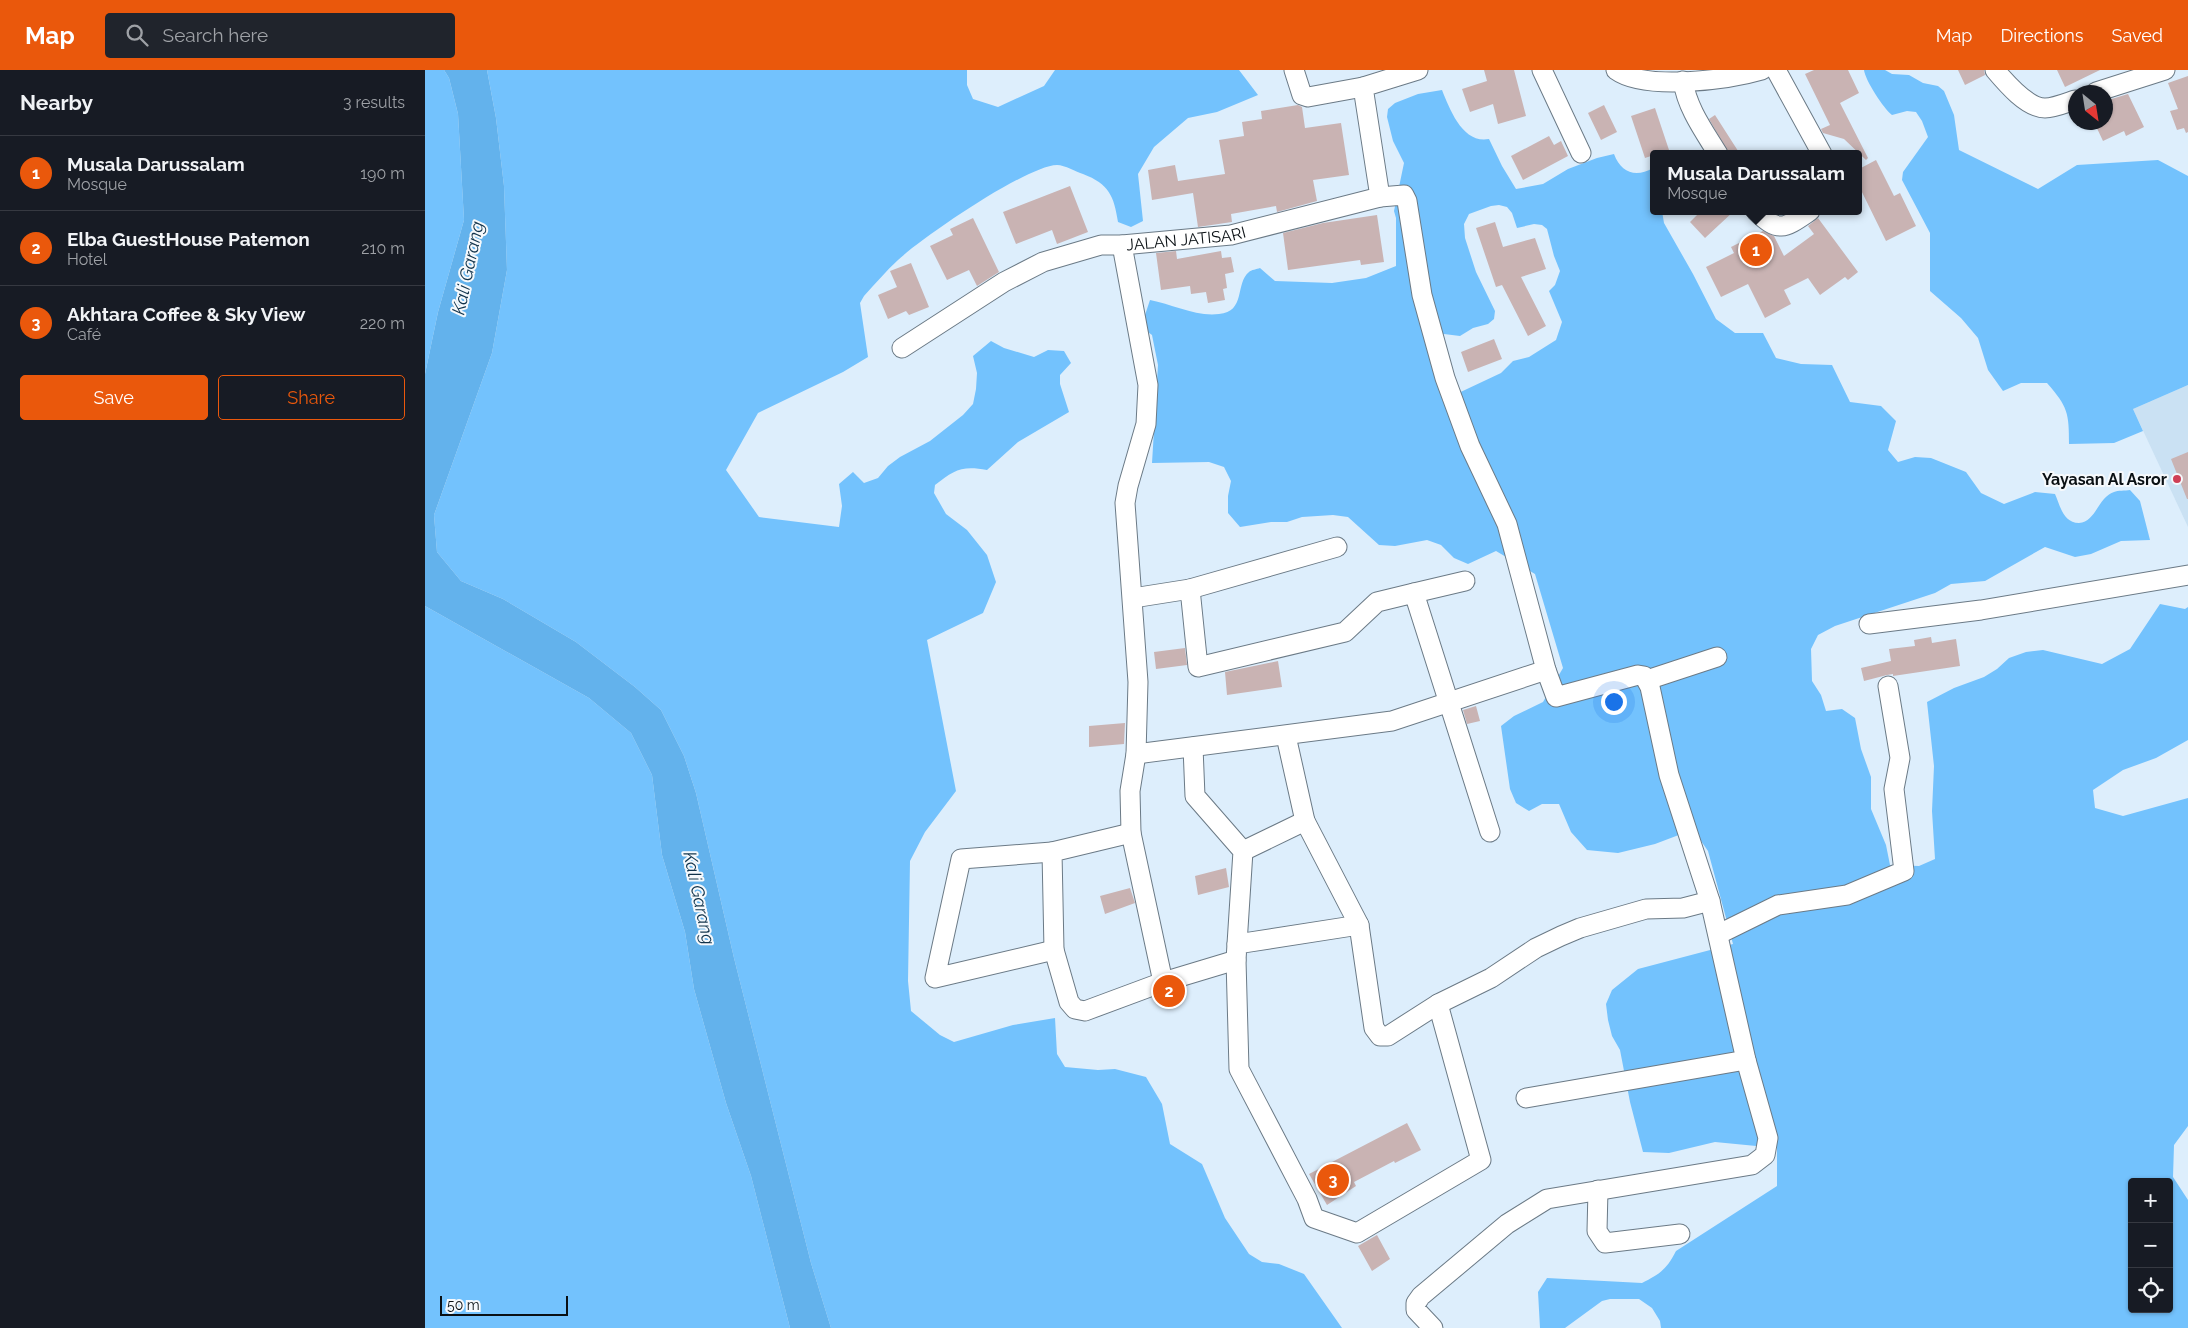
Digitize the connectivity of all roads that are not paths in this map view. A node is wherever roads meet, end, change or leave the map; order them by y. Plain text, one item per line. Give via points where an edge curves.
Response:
1 (1294, 70) edge
2 (1418, 70) edge
3 (1542, 70) edge
4 (1616, 70) edge
5 (1762, 70) edge
6 (1777, 70) edge
7 (1995, 70) edge
8 (2165, 70) edge
9 (1683, 81) junction
10 (1363, 87) junction
11 (2113, 87) edge
12 (2068, 102) edge
13 (1716, 150) edge
14 (1820, 150) edge
15 (1581, 153) dead end
16 (1380, 197) junction
17 (1760, 215) edge
18 (1804, 215) edge
19 (1122, 245) junction
20 (902, 348) dead end
21 (1337, 547) dead end
22 (2188, 575) edge
23 (1465, 581) dead end
24 (1190, 589) junction
25 (1414, 593) junction
26 (1133, 598) junction
27 (1869, 624) dead end
28 (1717, 657) dead end
29 (1546, 670) junction
30 (1647, 680) junction
31 (1888, 686) dead end
32 (1449, 702) junction
33 (1285, 736) junction
34 (1193, 747) junction
35 (1136, 754) junction
36 (1305, 822) junction
37 (1490, 832) dead end
38 (1131, 833) junction
39 (1243, 851) junction
40 (1053, 852) junction
41 (1710, 901) junction
42 (1359, 925) junction
43 (1719, 934) junction
44 (1055, 950) junction
45 (1237, 952) junction
46 (1163, 982) junction
47 (1438, 1004) junction
48 (1746, 1060) junction
49 (1526, 1098) dead end
50 (1598, 1190) junction
51 (1680, 1234) dead end
52 (1433, 1328) edge

1 - 10 street via 1302,95 1308,97
2 - 10 street
3 - 15 street
4 - 9 street via 1638,80
5 - 9 street via 1723,78
6 - 14 street
7 - 12 street via 2035,107 2046,108
8 - 11 street
9 - 13 street via 1691,108
10 - 16 street
16 - 19 street, JALAN JATISARI via 1231,235
16 - 29 street, JALAN JATISARI via 1400,194 1407,201 1422,295 1445,378 1469,446 1507,524
17 - 18 street via 1768,223 1780,227
19 - 20 street, JALAN JATISARI via 1101,245 1043,262 1004,282
19 - 26 street via 1148,385 1146,424 1125,503
21 - 24 street
22 - 27 street via 1981,610
23 - 25 street
24 - 25 street via 1198,667 1345,632 1377,602
24 - 26 street
25 - 32 street
26 - 35 street via 1138,682
28 - 30 street
29 - 30 street via 1556,696 1638,675
29 - 32 street
30 - 41 street via 1669,775
31 - 43 street via 1900,758 1894,789 1904,871 1847,895 1778,905
32 - 33 street via 1392,722
32 - 37 street
33 - 34 street
33 - 36 street
34 - 35 street
34 - 39 street via 1195,796
35 - 38 street via 1130,791
36 - 39 street
36 - 42 street
38 - 40 street
38 - 46 street
39 - 45 street
40 - 44 street
40 - 44 street via 961,859 935,978
41 - 43 street
41 - 47 street via 1683,908 1646,910 1580,928 1536,948 1491,978
42 - 45 street
42 - 47 street via 1374,1028 1380,1036 1389,1036
43 - 48 street
44 - 46 street via 1069,1002 1075,1009 1085,1011
45 - 46 street
45 - 47 street via 1239,1069 1307,1198 1314,1218 1357,1233 1481,1160
48 - 49 street
48 - 50 street via 1768,1138 1765,1155 1752,1165
50 - 51 street via 1597,1232 1605,1243
50 - 52 street via 1547,1199 1507,1224 1435,1284 1416,1303 1416,1310

